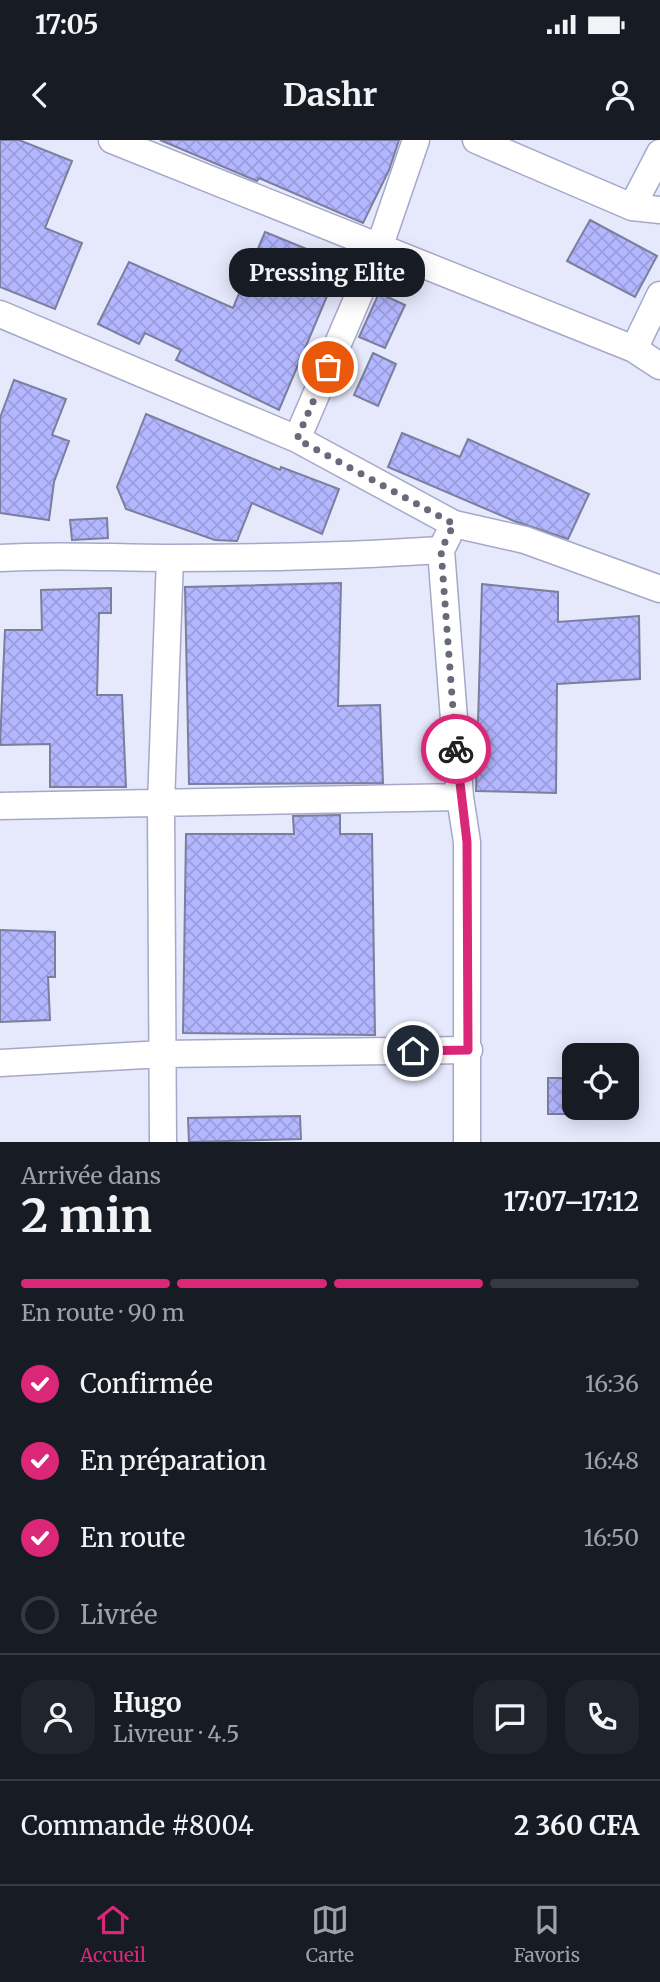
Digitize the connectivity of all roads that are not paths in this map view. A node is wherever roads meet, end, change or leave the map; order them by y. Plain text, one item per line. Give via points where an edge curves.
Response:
1 (112, 140) edge
2 (416, 140) edge
3 (476, 140) edge
4 (660, 153) edge
5 (632, 207) junction
6 (660, 211) edge
7 (379, 248) junction
8 (660, 295) edge
9 (0, 314) edge
10 (634, 349) junction
11 (660, 366) edge
12 (297, 439) junction
13 (454, 524) junction
14 (441, 550) junction
15 (0, 558) edge
16 (170, 558) junction
17 (660, 589) edge
18 (460, 797) junction
19 (161, 804) junction
20 (0, 806) edge
21 (468, 1050) junction
22 (163, 1054) junction
23 (0, 1063) edge
24 (163, 1142) edge
25 (467, 1142) edge

1 - 7 street
2 - 7 street
3 - 5 street
4 - 5 street
5 - 6 street
7 - 10 street
7 - 12 street
8 - 10 street
9 - 12 street
10 - 11 street
12 - 13 street
13 - 14 street
13 - 17 street via 525,540
14 - 16 street
14 - 18 street
15 - 16 street
16 - 19 street
18 - 19 street
18 - 21 street via 467,842
19 - 20 street
19 - 22 street
21 - 22 street
21 - 25 street
22 - 23 street
22 - 24 street

